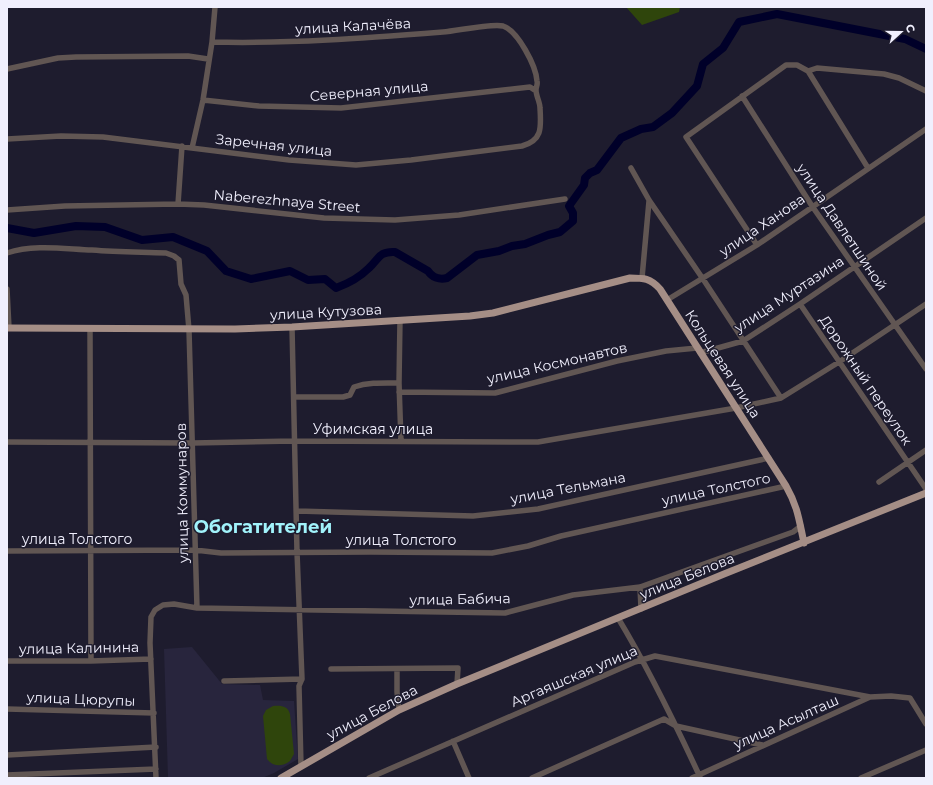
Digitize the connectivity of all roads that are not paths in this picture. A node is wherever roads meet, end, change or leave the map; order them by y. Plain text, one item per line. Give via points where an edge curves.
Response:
1 (215, 7) edge
2 (212, 42) junction
3 (208, 59) junction
4 (7, 69) edge
5 (808, 71) junction
6 (536, 91) junction
7 (926, 91) edge
8 (742, 96) junction
9 (202, 100) junction
10 (926, 129) edge
11 (7, 139) edge
12 (182, 146) junction
13 (192, 148) junction
14 (631, 168) dead end
15 (868, 168) junction
16 (565, 198) dead end
17 (649, 200) junction
18 (178, 204) junction
19 (812, 206) junction
20 (7, 210) edge
21 (926, 218) edge
22 (757, 245) junction
23 (7, 253) edge
24 (854, 266) junction
25 (642, 278) junction
26 (703, 279) junction
27 (7, 289) edge
28 (667, 300) junction
29 (800, 304) junction
30 (926, 304) edge
31 (400, 320) junction
32 (895, 325) junction
33 (292, 327) junction
34 (8, 328) edge
35 (90, 328) junction
36 (190, 330) junction
37 (743, 341) junction
38 (698, 350) junction
39 (839, 362) junction
40 (926, 369) edge
41 (399, 383) junction
42 (399, 392) junction
43 (294, 397) junction
44 (781, 398) junction
45 (736, 408) junction
46 (294, 441) junction
47 (401, 441) junction
48 (7, 442) edge
49 (91, 442) junction
50 (193, 443) junction
51 (926, 450) edge
52 (769, 458) junction
53 (908, 463) junction
54 (879, 482) dead end
55 (786, 486) junction
56 (926, 488) edge
57 (926, 493) edge
58 (297, 511) junction
59 (801, 526) junction
60 (804, 543) junction
61 (195, 550) junction
62 (7, 551) edge
63 (92, 551) junction
64 (297, 552) junction
65 (640, 587) junction
66 (197, 608) junction
67 (641, 609) junction
68 (300, 610) junction
69 (618, 618) junction
70 (151, 659) junction
71 (642, 659) junction
72 (7, 661) edge
73 (91, 661) junction
74 (331, 669) dead end
75 (397, 669) junction
76 (302, 680) junction
77 (224, 681) dead end
78 (457, 684) junction
79 (870, 697) junction
80 (7, 709) edge
81 (399, 710) junction
82 (154, 713) junction
83 (926, 724) edge
84 (676, 726) junction
85 (453, 741) junction
86 (763, 746) junction
87 (156, 747) junction
88 (926, 750) edge
89 (7, 755) edge
90 (301, 766) junction
91 (156, 769) junction
92 (7, 775) edge
93 (700, 776) edge
94 (156, 778) edge
95 (282, 778) edge
96 (369, 778) edge
97 (469, 778) edge
98 (532, 778) edge
99 (692, 778) edge
100 (861, 778) edge

1 - 2 street
2 - 3 street
2 - 6 street, улица Калачёва via 337,40 504,26 524,48 534,67 538,82
3 - 4 street via 188,56 76,56
3 - 9 street
5 - 7 street via 817,68 884,74
5 - 8 street via 797,65 786,65
5 - 15 street
6 - 9 street, Северная улица via 530,87 341,108 260,106
6 - 13 street, Заречная улица via 540,103 540,132 530,144 522,146 356,165
8 - 19 street, улица Давлетшиной
8 - 22 street via 686,137
9 - 13 street
10 - 15 street, улица Ханова
11 - 12 street, Заречная улица via 103,137
12 - 13 street, Заречная улица
12 - 18 street
14 - 17 street, Кольцевая улица
15 - 19 street, улица Ханова
16 - 18 street, Naberezhnaya Street via 458,215 395,220 324,218
17 - 25 street
17 - 26 street, Кольцевая улица
18 - 20 street, Naberezhnaya Street
19 - 22 street, улица Ханова
19 - 24 street, улица Давлетшиной
21 - 24 street, улица Муртазина
22 - 26 street, улица Ханова
23 - 36 street, улица Коммунаров via 15,250 62,248 166,253 174,256 179,260
24 - 29 street, улица Муртазина
24 - 32 street, улица Давлетшиной
25 - 28 main road, Кольцевая улица via 655,284
25 - 31 main road, улица Кутузова via 630,278 493,313
26 - 28 street, улица Ханова
26 - 37 street, Кольцевая улица
27 - 34 street
28 - 38 main road, Кольцевая улица
29 - 37 street, улица Муртазина
29 - 39 street, Дорожный переулок
30 - 32 street, Уфимская улица
31 - 33 main road, улица Кутузова
31 - 41 street
32 - 39 street, Уфимская улица
32 - 40 street, улица Давлетшиной
33 - 36 main road, улица Кутузова
33 - 43 street
34 - 35 main road, улица Кутузова
35 - 36 main road, улица Кутузова
35 - 49 street
36 - 50 street, улица Коммунаров
37 - 38 street, улица Муртазина
37 - 44 street, Кольцевая улица
38 - 42 street, улица Космонавтов via 666,352 617,361 494,393
38 - 45 main road, Кольцевая улица
39 - 44 street, Уфимская улица
39 - 53 street, Дорожный переулок
41 - 42 street
41 - 43 street via 360,385 354,387 350,395 343,397
42 - 47 street
43 - 46 street
44 - 45 street, Уфимская улица
45 - 47 street, Уфимская улица via 538,442
45 - 52 main road, Кольцевая улица
46 - 47 street, Уфимская улица
46 - 50 street, Уфимская улица
46 - 58 street
48 - 49 street, Уфимская улица
49 - 50 street, Уфимская улица
49 - 63 street
50 - 61 street, улица Коммунаров
51 - 53 street
52 - 55 main road, Кольцевая улица
52 - 58 street, улица Тельмана via 538,509 473,516
53 - 54 street
53 - 56 street, Дорожный переулок
55 - 59 main road, Кольцевая улица via 794,498
55 - 64 street, улица Толстого via 492,553
57 - 60 main road, улица Белова
58 - 64 street
59 - 60 main road, Кольцевая улица
59 - 65 street, улица Бабича via 793,532
60 - 67 main road, улица Белова
61 - 63 street, улица Толстого
61 - 64 street, улица Толстого
61 - 66 street, улица Коммунаров
62 - 63 street, улица Толстого
63 - 73 street
64 - 68 street
65 - 67 street
65 - 68 street, улица Бабича via 573,595 505,612
66 - 68 street, улица Бабича
66 - 70 street, улица Бабича via 174,604 163,605 154,610 151,617
67 - 69 main road, улица Белова
68 - 76 street
69 - 71 street
69 - 78 main road, улица Белова
70 - 73 street, улица Калинина
70 - 82 street
71 - 79 street, Аргаяшская улица via 655,656
71 - 84 street
71 - 85 street, Аргаяшская улица
72 - 73 street, улица Калинина
74 - 75 street, улица Белова
75 - 78 street, улица Белова via 458,668
75 - 81 street
76 - 77 street
76 - 90 street via 299,686
78 - 81 main road, улица Белова
79 - 83 street, улица Асылташ via 910,698
79 - 86 street, улица Асылташ
80 - 82 street, улица Цюрупы
81 - 90 main road, улица Белова
82 - 87 street
84 - 86 street
84 - 93 street
84 - 98 street via 664,719
85 - 96 street, Аргаяшская улица
85 - 97 street
86 - 93 street, улица Асылташ
87 - 89 street
87 - 91 street
88 - 100 street
90 - 95 main road, улица Белова
91 - 92 street
91 - 94 street
93 - 99 street, улица Асылташ

